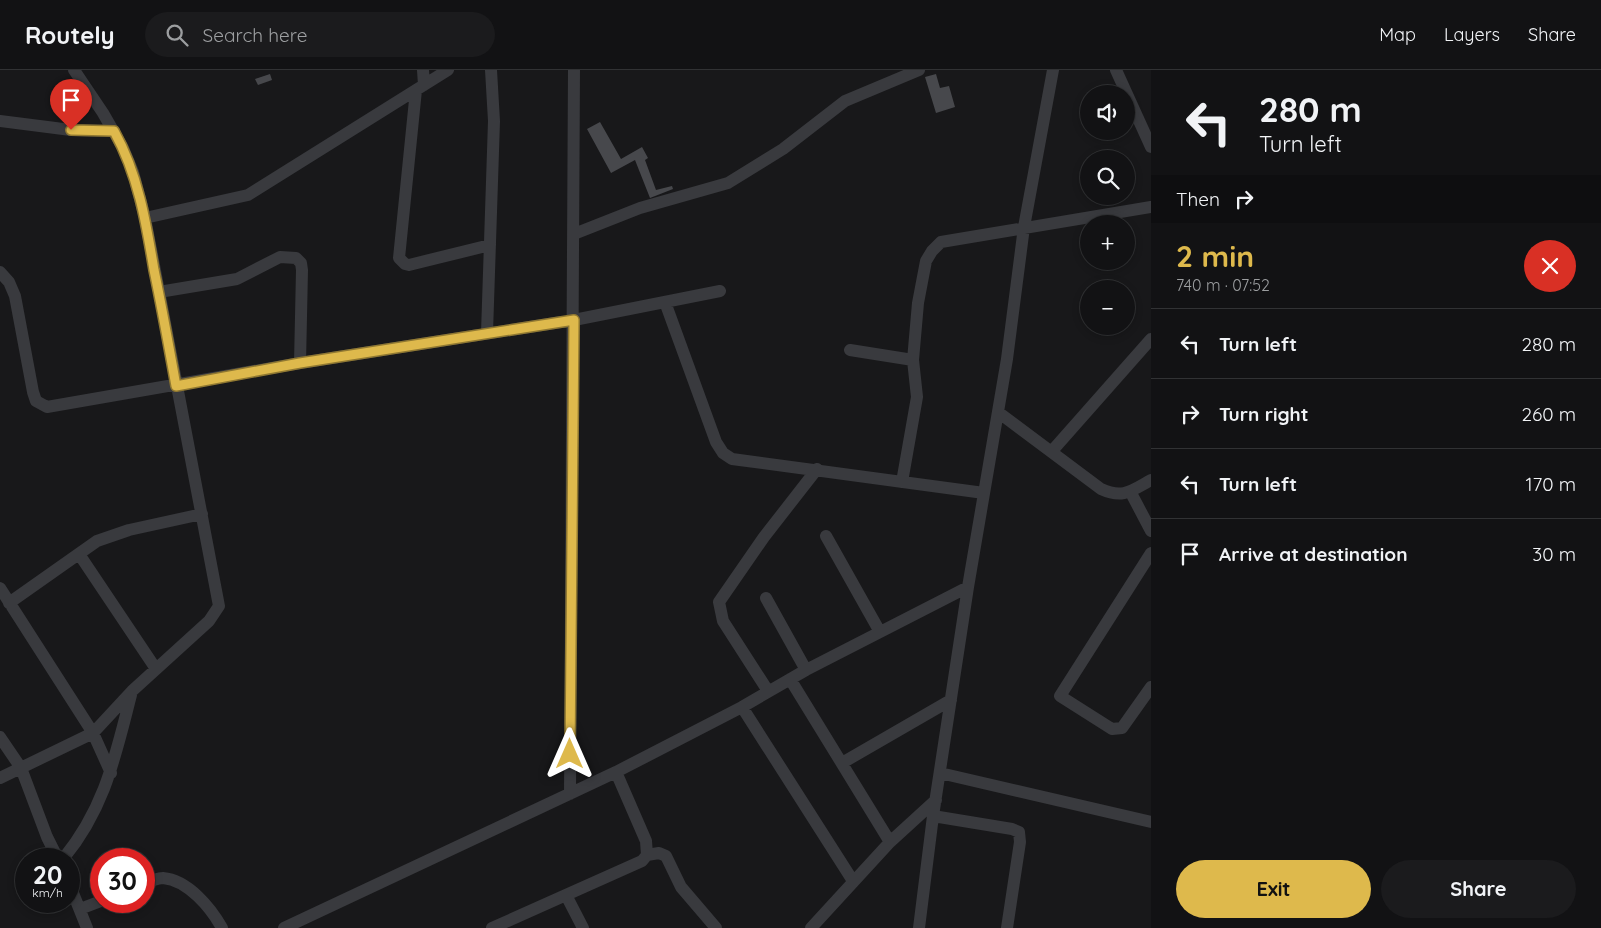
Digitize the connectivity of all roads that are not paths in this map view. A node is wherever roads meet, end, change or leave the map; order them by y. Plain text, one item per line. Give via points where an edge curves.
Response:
1 (74, 70) edge
2 (423, 70) edge
3 (448, 70) edge
4 (491, 70) edge
5 (574, 70) edge
6 (919, 70) edge
7 (1052, 70) edge
8 (1116, 70) edge
9 (420, 87) junction
10 (0, 121) edge
11 (114, 131) junction
12 (1151, 147) edge
13 (1151, 207) edge
14 (145, 218) junction
15 (1024, 227) junction
16 (574, 234) junction
17 (490, 245) junction
18 (0, 272) edge
19 (720, 291) dead end
20 (159, 292) junction
21 (665, 302) junction
22 (574, 320) junction
23 (487, 333) junction
24 (1151, 339) edge
25 (850, 350) dead end
26 (913, 360) junction
27 (300, 363) junction
28 (176, 386) junction
29 (998, 412) junction
30 (1052, 451) junction
31 (817, 469) junction
32 (1151, 480) edge
33 (902, 482) junction
34 (1130, 491) junction
35 (984, 493) junction
36 (202, 514) junction
37 (1151, 531) edge
38 (826, 536) dead end
39 (1151, 553) edge
40 (78, 554) junction
41 (0, 588) edge
42 (968, 588) junction
43 (766, 598) dead end
44 (9, 603) junction
45 (880, 632) junction
46 (156, 669) junction
47 (806, 670) junction
48 (790, 679) junction
49 (1151, 687) edge
50 (132, 691) junction
51 (768, 691) junction
52 (951, 700) junction
53 (742, 707) junction
54 (93, 733) junction
55 (0, 737) edge
56 (842, 762) junction
57 (21, 768) junction
58 (616, 772) junction
59 (112, 773) junction
60 (940, 773) junction
61 (0, 778) edge
62 (570, 794) junction
63 (936, 800) junction
64 (933, 816) junction
65 (1151, 822) edge
66 (890, 842) junction
67 (52, 848) edge
68 (72, 848) edge
69 (647, 855) junction
70 (155, 880) edge
71 (853, 881) junction
72 (566, 894) junction
73 (90, 905) edge
74 (80, 909) joint
75 (87, 928) edge
76 (222, 928) edge
77 (284, 928) edge
78 (492, 928) edge
79 (583, 928) edge
80 (716, 928) edge
81 (811, 928) edge
82 (919, 928) edge
83 (1007, 928) edge

1 - 11 street
2 - 9 street
3 - 9 street
4 - 17 street via 494,121
5 - 16 street
6 - 16 street via 845,102 783,148 728,183 640,208
7 - 15 street
8 - 12 street
9 - 14 street via 248,195
9 - 17 street via 400,258 409,265
10 - 11 street via 71,130
11 - 14 street via 133,172
13 - 15 street
14 - 20 street
15 - 26 street via 940,242 932,251 926,261 920,295
15 - 29 street
16 - 22 street
17 - 23 street
18 - 28 street via 7,278 15,296 33,392 41,405 59,406
19 - 21 street
20 - 27 street via 237,279 280,257 296,258 302,270
20 - 28 street
21 - 22 street
21 - 31 street via 716,442 723,453 744,462
22 - 23 street
22 - 62 street
23 - 27 street
24 - 30 street
25 - 26 street
26 - 33 street via 917,397
27 - 28 street
28 - 36 street
29 - 30 street
29 - 35 street
30 - 34 street via 1101,489 1123,495
31 - 33 street
31 - 51 street via 719,602 722,621
32 - 34 street
33 - 35 street
34 - 37 street
35 - 42 street
36 - 40 street via 113,534
36 - 46 street via 219,606 209,620
38 - 45 street
39 - 49 street via 1060,696 1112,729 1122,728
40 - 44 street
40 - 46 street
41 - 44 street
42 - 45 street
42 - 52 street
43 - 47 street
44 - 54 street
45 - 47 street
46 - 50 street
47 - 48 street
48 - 51 street
48 - 56 street
50 - 54 street
50 - 59 street
51 - 53 street
52 - 56 street
52 - 60 street
53 - 58 street
53 - 71 street
54 - 57 street
54 - 59 street
55 - 57 street
56 - 66 street
57 - 61 street
57 - 67 street
58 - 62 street
58 - 69 street via 646,841
59 - 68 street via 82,836
60 - 63 street
60 - 65 street
62 - 77 street
63 - 64 street
63 - 66 street
64 - 82 street
64 - 83 street via 1019,832
66 - 71 street
69 - 72 street via 634,866
69 - 80 street via 659,853 666,856 681,887
70 - 76 street via 160,878 181,884 210,910
71 - 81 street
72 - 78 street
72 - 79 street
73 - 74 street
74 - 75 street

